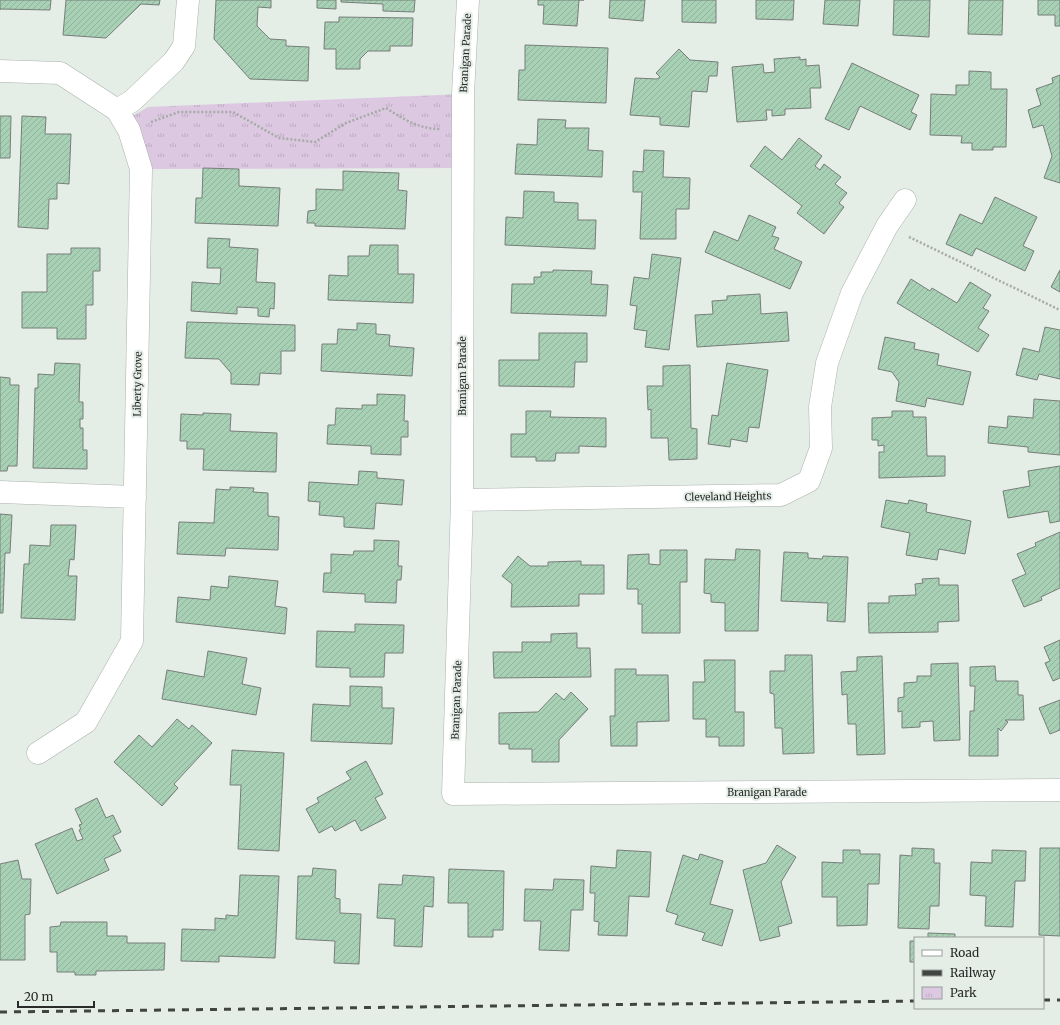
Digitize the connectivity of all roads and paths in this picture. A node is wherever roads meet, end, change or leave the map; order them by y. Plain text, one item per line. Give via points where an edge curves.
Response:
1 (188, 0) edge
2 (468, 0) edge
3 (0, 71) edge
4 (117, 110) junction
5 (462, 129) junction
6 (130, 130) junction
7 (905, 200) dead end
8 (887, 226) junction
9 (1060, 310) edge
10 (0, 492) edge
11 (135, 497) junction
12 (462, 500) junction
13 (38, 753) dead end
14 (1060, 790) edge

1 - 4 street via 184,46 178,56 132,101
2 - 5 street, Branigan Parade
3 - 4 street, Liberty Grove via 60,73
4 - 6 street, Liberty Grove
5 - 6 path via 430,129 405,121 386,108 346,123 315,142 280,138 233,112 179,112
5 - 12 street, Branigan Parade
6 - 11 street, Liberty Grove via 141,169
7 - 8 street, Cleveland Heights
8 - 9 path
8 - 12 street, Cleveland Heights via 852,293 827,362 820,407 821,448 809,481 780,495
10 - 11 street
11 - 13 street, Liberty Grove via 132,641 86,722
12 - 14 street, Branigan Parade via 453,794

